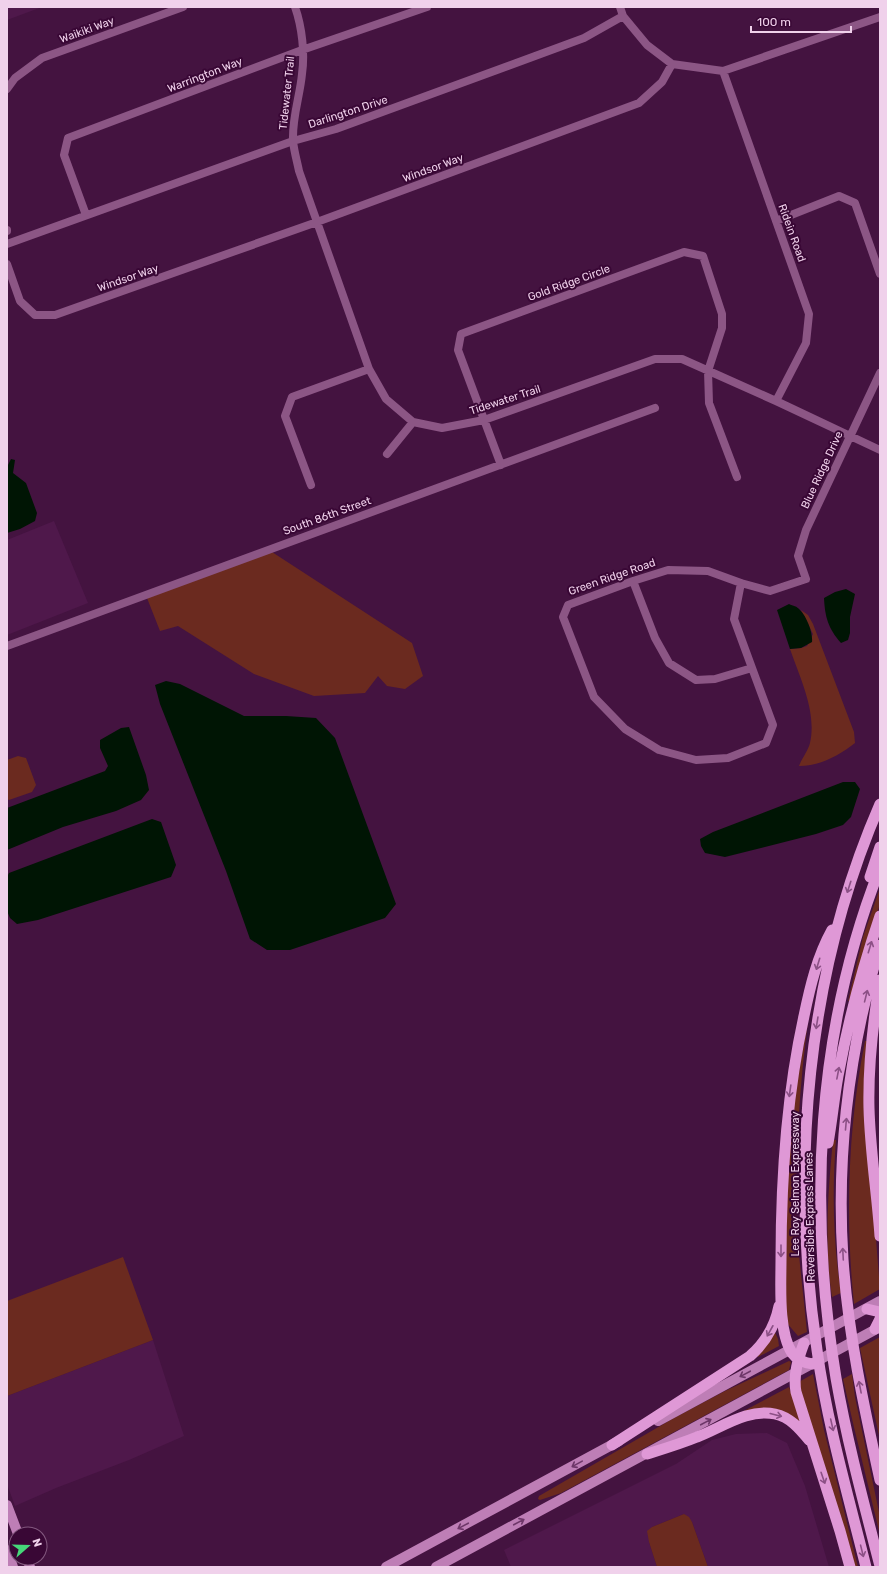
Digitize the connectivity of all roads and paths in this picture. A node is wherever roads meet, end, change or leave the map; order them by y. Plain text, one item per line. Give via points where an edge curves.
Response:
1 (183, 7) edge
2 (295, 7) edge
3 (427, 7) edge
4 (620, 7) edge
5 (623, 16) junction
6 (880, 17) edge
7 (302, 50) junction
8 (672, 64) junction
9 (723, 71) junction
10 (7, 89) edge
11 (293, 140) junction
12 (86, 215) junction
13 (776, 221) junction
14 (318, 222) junction
15 (7, 244) edge
16 (7, 264) edge
17 (880, 274) edge
18 (369, 369) junction
19 (708, 371) junction
20 (880, 373) edge
21 (776, 401) junction
22 (656, 408) dead end
23 (484, 420) junction
24 (413, 422) junction
25 (851, 436) junction
26 (880, 450) edge
27 (387, 454) dead end
28 (501, 465) junction
29 (737, 477) dead end
30 (311, 485) dead end
31 (806, 579) joint
32 (633, 580) junction
33 (741, 583) junction
34 (7, 646) edge
35 (752, 668) junction
36 (880, 804) edge
37 (879, 850) edge
38 (880, 868) edge
39 (840, 916) junction
40 (880, 916) edge
41 (859, 924) junction
42 (880, 945) edge
43 (880, 980) edge
44 (821, 1166) junction
45 (879, 1210) edge
46 (880, 1236) edge
47 (781, 1294) junction
48 (880, 1301) edge
49 (867, 1309) junction
50 (880, 1312) edge
51 (878, 1325) edge
52 (804, 1343) junction
53 (791, 1350) junction
54 (798, 1359) junction
55 (813, 1364) junction
56 (795, 1374) junction
57 (810, 1441) junction
58 (612, 1445) junction
59 (647, 1454) junction
60 (880, 1480) edge
61 (7, 1505) edge
62 (15, 1526) edge
63 (7, 1550) edge
64 (388, 1566) edge
65 (440, 1566) edge
66 (880, 1566) edge
67 (13, 1567) edge
68 (850, 1567) edge
69 (866, 1567) edge

1 - 10 street, Waikiki Way via 42,58 15,78
2 - 7 street, Tidewater Trail via 299,18
3 - 7 street, Warrington Way
4 - 5 street
5 - 8 street via 647,45
5 - 11 street, Darlington Drive via 584,38 336,129
6 - 9 street
7 - 11 street, Tidewater Trail via 302,74 295,107
7 - 12 street, Warrington Way via 68,138 64,155
8 - 9 street
8 - 14 street, Windsor Way via 662,82 639,103
9 - 13 street, Ridein Road
11 - 12 street, Darlington Drive
11 - 14 street, Tidewater Trail via 299,171
12 - 15 street, Darlington Drive
13 - 17 street via 839,196 855,203
13 - 21 street, Ridein Road via 809,314 806,343
14 - 16 street, Windsor Way via 54,315 35,315 20,301
14 - 18 street, Tidewater Trail
18 - 24 street, Tidewater Trail via 386,399
18 - 30 street via 292,397 285,416
19 - 21 street, Tidewater Trail
19 - 23 street, Tidewater Trail via 682,359 655,358
19 - 23 street, Gold Ridge Circle via 722,328 722,314 703,256 684,252 461,334 458,350
19 - 29 street via 709,403
20 - 25 street, Blue Ridge Drive
21 - 25 street, Tidewater Trail
22 - 28 street, South 86th Street
23 - 24 street, Tidewater Trail via 442,428
23 - 28 street, Gold Ridge Circle
24 - 27 street
25 - 26 street, Tidewater Trail
25 - 31 street, Blue Ridge Drive via 806,530 798,556
28 - 34 street, South 86th Street
31 - 33 street, Green Ridge Road via 770,591
32 - 33 street, Green Ridge Road via 668,570 708,571
32 - 35 street via 654,638 669,663 696,680 715,679
32 - 35 street, Green Ridge Road via 568,605 563,617 594,696 625,729 659,750 696,760 728,758 766,743 773,725
33 - 35 street, Green Ridge Road via 734,619
36 -> 39 highway, Lee Roy Selmon Expressway
37 - 41 highway
38 - 41 highway, Reversible Express Lanes
39 -> 47 highway via 824,945 813,978 792,1079 782,1191
39 -> 69 highway, Lee Roy Selmon Expressway via 821,997 808,1102 806,1231 812,1311 823,1387
44 -> 40 highway via 830,1132 848,1026
41 - 44 highway, Reversible Express Lanes via 833,1040 823,1120
60 -> 42 highway via 857,1368 846,1293 842,1222 843,1151 850,1083 859,1027
43 - 45 highway via 872,1032 869,1089 870,1128
44 - 66 highway, Reversible Express Lanes via 821,1235 826,1304 836,1380
45 - 46 highway
47 - 53 highway via 784,1329
47 -> 58 highway via 774,1324 755,1351 738,1365
48 - 49 main road
49 - 50 highway
49 - 52 main road
51 - 55 main road
52 - 53 main road
52 - 54 highway
53 - 54 highway
53 -> 58 main road
54 - 55 highway
54 - 56 highway
55 - 56 main road
56 - 57 highway via 796,1392
59 -> 56 main road
59 -> 57 highway via 760,1413 775,1414 788,1419
57 -> 68 highway
58 -> 64 main road
65 -> 59 main road
61 - 62 main road
63 - 67 main road

